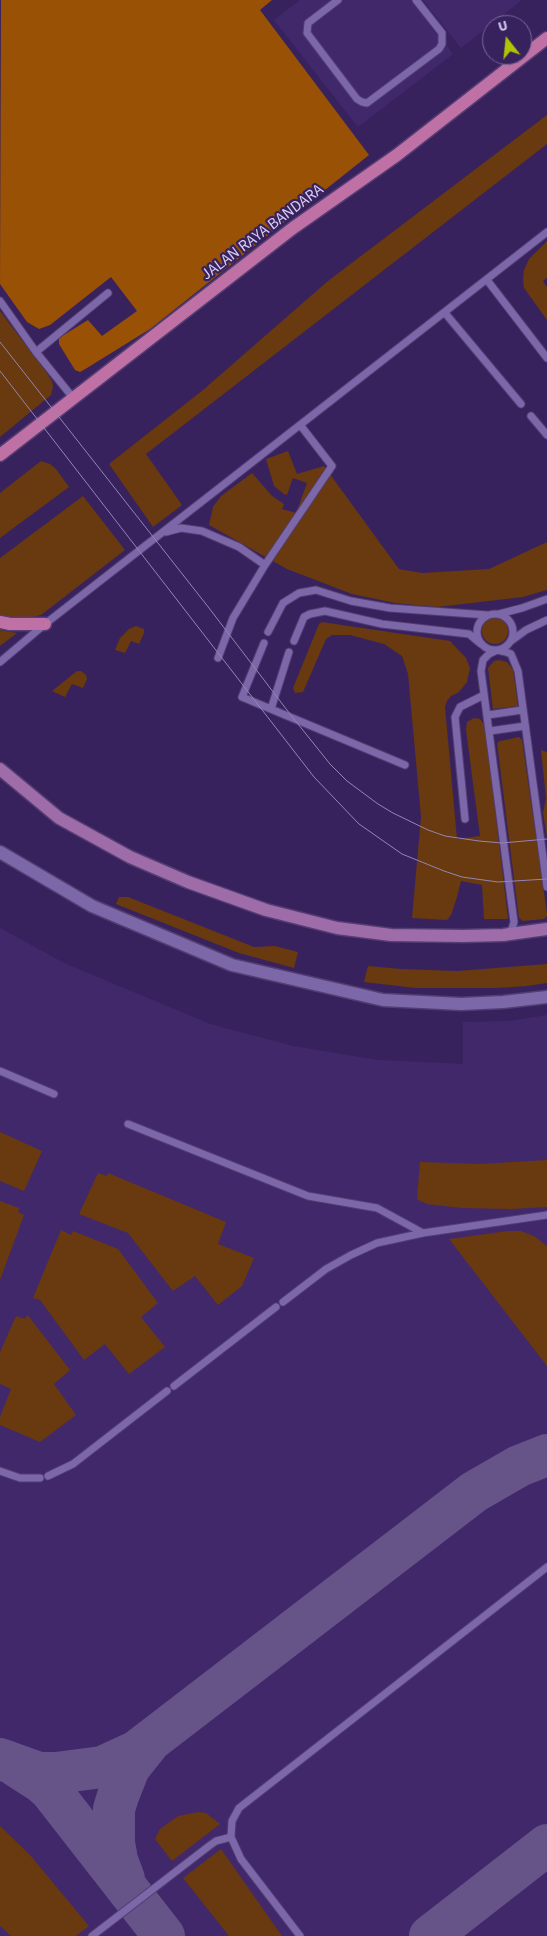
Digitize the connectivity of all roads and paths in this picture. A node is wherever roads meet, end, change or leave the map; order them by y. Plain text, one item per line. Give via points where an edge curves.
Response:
1 (338, 0) edge
2 (416, 0) edge
3 (547, 38) edge
4 (547, 232) edge
5 (487, 280) junction
6 (108, 293) dead end
7 (0, 301) edge
8 (445, 313) junction
9 (36, 352) junction
10 (547, 358) edge
11 (74, 399) junction
12 (521, 404) dead end
13 (531, 416) dead end
14 (301, 426) junction
15 (547, 435) edge
16 (0, 455) edge
17 (161, 534) junction
18 (265, 565) junction
19 (547, 599) edge
20 (498, 614) junction
21 (487, 615) junction
22 (547, 620) edge
23 (0, 622) edge
24 (45, 624) junction
25 (268, 632) dead end
26 (294, 641) dead end
27 (264, 643) dead end
28 (509, 643) junction
29 (481, 644) junction
30 (497, 650) junction
31 (289, 652) dead end
32 (218, 658) dead end
33 (0, 662) edge
34 (484, 695) junction
35 (271, 709) junction
36 (522, 710) junction
37 (488, 715) junction
38 (525, 726) junction
39 (490, 731) junction
40 (405, 765) dead end
41 (0, 768) edge
42 (465, 819) dead end
43 (0, 852) edge
44 (547, 888) edge
45 (547, 930) edge
46 (503, 935) junction
47 (547, 996) edge
48 (0, 1071) edge
49 (54, 1094) dead end
50 (128, 1124) dead end
51 (547, 1215) edge
52 (423, 1233) junction
53 (283, 1302) dead end
54 (276, 1307) dead end
55 (174, 1386) dead end
56 (167, 1392) dead end
57 (0, 1472) edge
58 (547, 1567) edge
59 (231, 1837) junction
60 (92, 1936) edge
61 (300, 1936) edge

1 - 2 lane via 308,23 307,33 357,99 368,103 442,44 442,33
3 - 11 main road, JALAN RAYA BANDARA via 397,155 293,228
4 - 5 lane
5 - 8 lane
5 - 10 lane
6 - 9 lane
7 - 9 lane
8 - 12 lane
8 - 14 lane
9 - 11 lane
11 - 16 main road, JALAN RAYA BANDARA
13 - 15 lane
14 - 17 lane
14 - 18 lane via 332,466
17 - 18 lane via 181,528 202,530 239,547
17 - 24 lane
18 - 32 lane via 233,618
19 - 20 lane
20 - 21 lane
20 - 28 lane via 512,625
21 - 25 lane via 390,608 316,590 299,593 283,603
21 - 29 lane via 478,623 476,634
22 - 28 lane
23 - 24 main road
24 - 33 lane
26 - 29 lane via 304,617 325,611 382,624 469,634
27 - 35 lane via 242,697
28 - 30 lane
29 - 30 lane
30 - 34 lane via 483,660
30 - 36 lane via 510,654 516,664
31 - 35 lane
34 - 37 lane
34 - 42 lane via 460,707 455,717
35 - 40 lane
36 - 37 lane
36 - 38 lane
37 - 39 lane
38 - 39 lane
38 - 44 lane
39 - 46 lane via 514,922 512,929
41 - 46 street via 60,818 122,853 188,882 266,910 337,928 391,935
43 - 47 street via 92,906 232,965 384,1000 461,1004
45 - 46 street
48 - 49 lane
50 - 52 lane via 308,1196 377,1208
51 - 52 lane
52 - 53 lane via 377,1244 352,1255 326,1269
54 - 55 lane
56 - 57 lane via 73,1464 44,1477 20,1478
58 - 59 lane via 240,1808 232,1821
59 - 60 lane via 216,1841
59 - 61 lane via 241,1859

